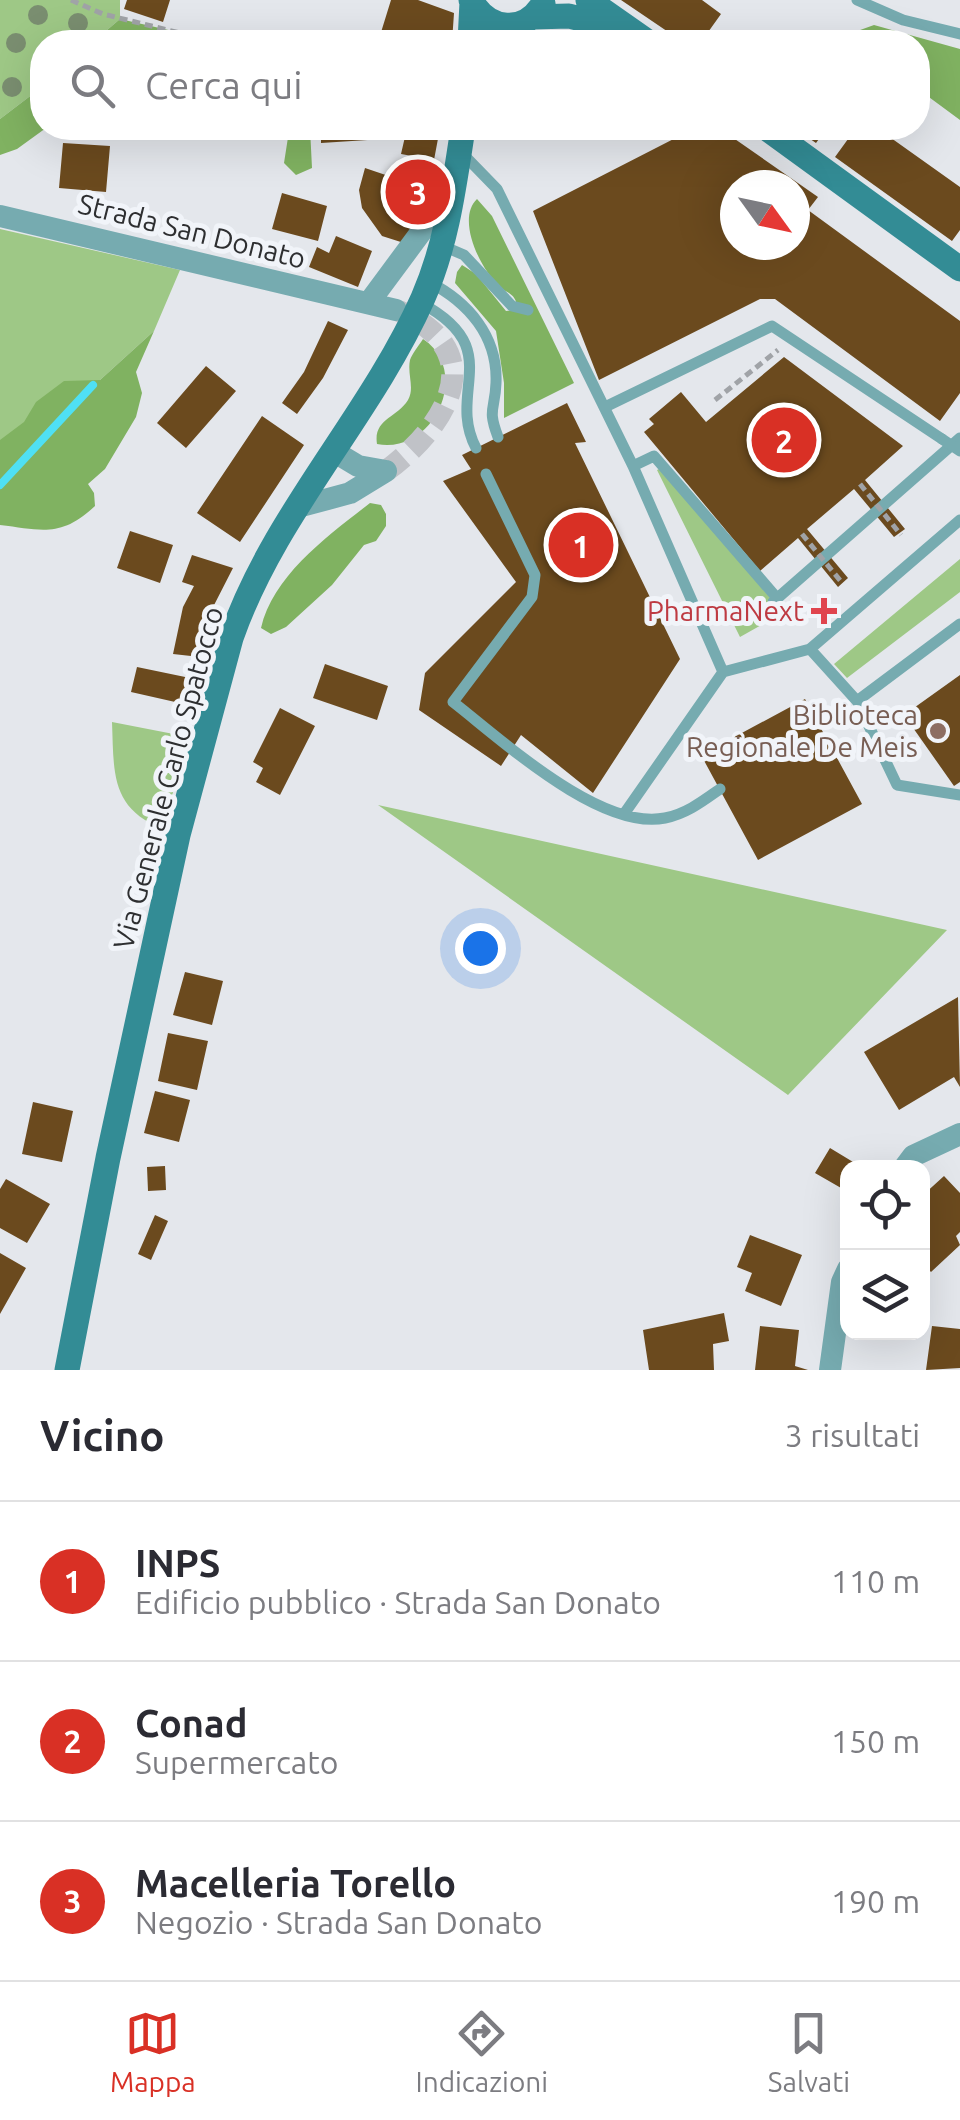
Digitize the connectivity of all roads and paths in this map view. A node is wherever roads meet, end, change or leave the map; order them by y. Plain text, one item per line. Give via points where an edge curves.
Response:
1 (71, 0) edge
2 (588, 0) edge
3 (857, 0) edge
4 (472, 1) edge
5 (521, 22) edge
6 (168, 30) edge
7 (471, 30) edge
8 (616, 30) edge
9 (630, 30) edge
10 (960, 34) edge
11 (461, 140) edge
12 (462, 140) edge
13 (782, 140) edge
14 (0, 216) edge
15 (449, 217) junction
16 (442, 245) junction
17 (960, 270) edge
18 (415, 298) junction
19 (370, 302) junction
20 (528, 310) dead end
21 (792, 339) junction
22 (715, 400) dead end
23 (605, 407) junction
24 (498, 438) dead end
25 (960, 438) edge
26 (476, 448) dead end
27 (333, 451) junction
28 (960, 451) edge
29 (633, 466) junction
30 (486, 474) dead end
31 (860, 484) dead end
32 (298, 506) junction
33 (960, 520) edge
34 (802, 534) dead end
35 (901, 535) dead end
36 (843, 584) dead end
37 (960, 624) edge
38 (810, 650) junction
39 (723, 672) junction
40 (857, 701) junction
41 (720, 789) dead end
42 (960, 795) edge
43 (624, 814) junction
44 (960, 1134) edge
45 (910, 1160) edge
46 (840, 1297) edge
47 (66, 1370) edge
48 (830, 1370) edge

1 - 6 path
2 - 9 main road
3 - 10 lane
4 - 5 main road via 488,20
4 - 7 main road
5 - 8 main road via 569,16
11 - 15 main road, Via Generale Carlo Spatocco
12 - 23 lane via 497,189
13 - 17 main road
14 - 19 street, Strada San Donato
15 - 16 main road, Via Generale Carlo Spatocco
15 - 19 street via 430,220
16 - 18 main road, Via Generale Carlo Spatocco
16 - 20 lane via 464,255 512,306
18 - 19 street, Strada San Donato
18 - 24 lane via 459,300 481,326 496,375 490,416
18 - 26 lane via 450,322 468,350 466,422
18 - 27 main road, Via Generale Carlo Spatocco
21 - 22 path
21 - 23 lane via 772,326
21 - 28 lane, bridge
23 - 29 lane
25 - 29 lane via 775,600 654,456
27 - 32 main road, Via Generale Carlo Spatocco
27 - 32 street via 358,466 386,471 350,493
29 - 39 lane
30 - 43 lane via 535,575 532,597 453,702 565,787
31 - 35 path, bridge
32 - 47 main road, Via Generale Carlo Spatocco via 230,638 176,845
33 - 38 lane
34 - 36 path, bridge
37 - 40 lane
38 - 39 lane
38 - 40 lane
39 - 43 lane
40 - 42 lane via 897,786
41 - 43 lane via 663,819
44 - 45 street
46 - 48 street

